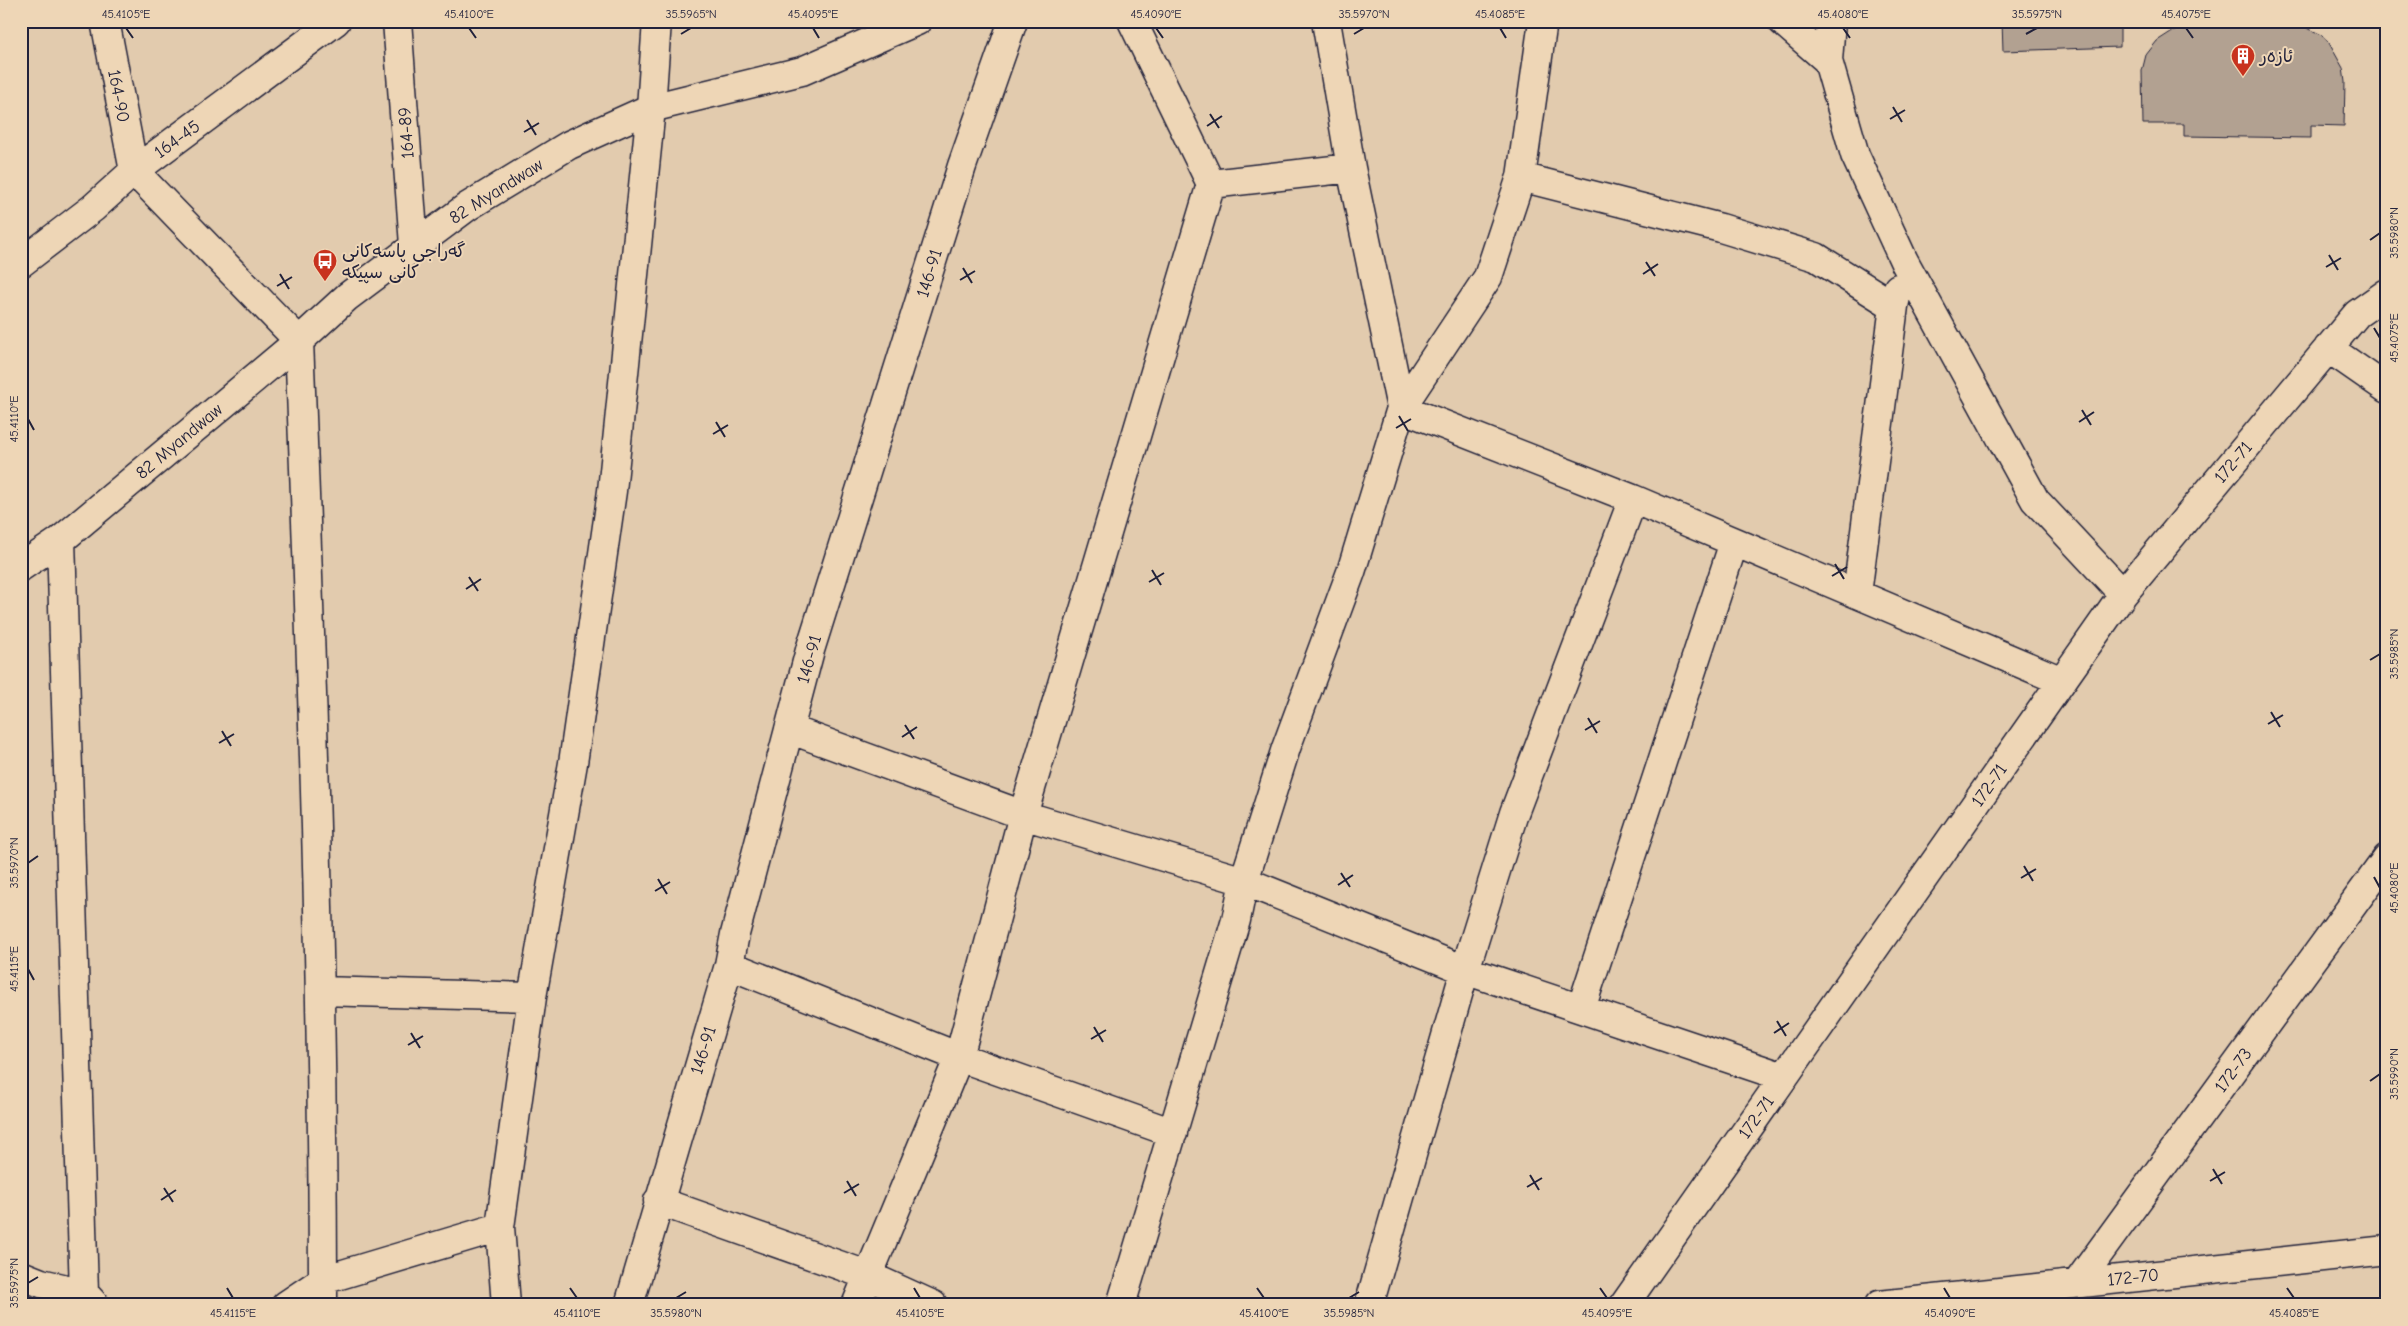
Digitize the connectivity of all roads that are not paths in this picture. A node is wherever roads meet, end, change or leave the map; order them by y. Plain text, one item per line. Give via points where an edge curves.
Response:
1 (105, 21) edge
2 (336, 21) edge
3 (397, 21) edge
4 (657, 21) edge
5 (1013, 21) edge
6 (1132, 21) edge
7 (1326, 21) edge
8 (1543, 21) edge
9 (1782, 21) edge
10 (1831, 21) edge
11 (911, 23) edge
12 (1828, 61) junction
13 (652, 108) junction
14 (1351, 168) junction
15 (134, 171) junction
16 (1521, 177) junction
17 (1211, 184) junction
18 (414, 245) junction
19 (1904, 261) junction
20 (21, 263) edge
21 (2387, 293) edge
22 (1894, 306) junction
23 (298, 341) junction
24 (2328, 348) junction
25 (2387, 389) edge
26 (1401, 408) junction
27 (1633, 499) junction
28 (61, 540) junction
29 (1734, 542) junction
30 (21, 567) edge
31 (1858, 594) junction
32 (2124, 594) junction
33 (2062, 681) junction
34 (790, 729) junction
35 (1023, 815) junction
36 (2387, 858) edge
37 (1244, 881) junction
38 (728, 965) junction
39 (1465, 970) junction
40 (320, 991) junction
41 (532, 997) junction
42 (1581, 1009) junction
43 (959, 1057) junction
44 (1784, 1077) junction
45 (1173, 1133) junction
46 (658, 1201) junction
47 (500, 1228) junction
48 (2387, 1250) edge
49 (21, 1275) edge
50 (867, 1275) junction
51 (2078, 1282) junction
52 (323, 1292) edge
53 (89, 1299) edge
54 (286, 1305) edge
55 (506, 1305) edge
56 (629, 1305) edge
57 (856, 1305) edge
58 (932, 1305) edge
59 (1122, 1305) edge
60 (1369, 1305) edge
61 (1624, 1305) edge
62 (1878, 1305) edge

1 - 15 street, 164-90
2 - 15 street, 164-45
3 - 18 street, 164-89
4 - 13 street
5 - 34 street, 146-91 via 962,166 810,650
6 - 17 street
7 - 14 street
8 - 16 street
9 - 12 street
10 - 12 street
11 - 13 street, 82 Myandwaw via 802,71
12 - 19 street via 1855,155
13 - 18 street, 82 Myandwaw via 569,145 467,207
13 - 41 street via 612,491 573,763
14 - 17 street
14 - 26 street
15 - 20 street, 164-45 via 93,208
15 - 23 street
16 - 22 street via 1721,228 1816,257
16 - 26 street via 1488,277
17 - 35 street
18 - 23 street, 82 Myandwaw
19 - 22 street
19 - 32 street via 2035,500
21 - 24 street, 172-71 via 2357,314
22 - 31 street
23 - 28 street, 82 Myandwaw
23 - 40 street via 309,582
24 - 25 street
24 - 32 street, 172-71
26 - 27 street
26 - 37 street via 1351,572 1286,748
27 - 29 street
27 - 39 street via 1514,814
28 - 30 street, 82 Myandwaw
28 - 53 street
29 - 31 street
29 - 42 street
31 - 33 street
32 - 33 street, 172-71
33 - 44 street, 172-71
34 - 35 street
34 - 38 street, 146-91
35 - 37 street
35 - 43 street
36 - 51 street, 172-73
37 - 39 street
37 - 45 street via 1236,920
38 - 43 street
38 - 46 street, 146-91
39 - 42 street
39 - 60 street
40 - 41 street
40 - 52 street
41 - 47 street
42 - 44 street
43 - 45 street
43 - 50 street
44 - 61 street, 172-71
45 - 59 street
46 - 50 street
46 - 56 street, 146-91
47 - 52 street
47 - 55 street
48 - 51 street, 172-70
49 - 53 street
50 - 57 street
50 - 58 street
51 - 62 street, 172-70
52 - 54 street

